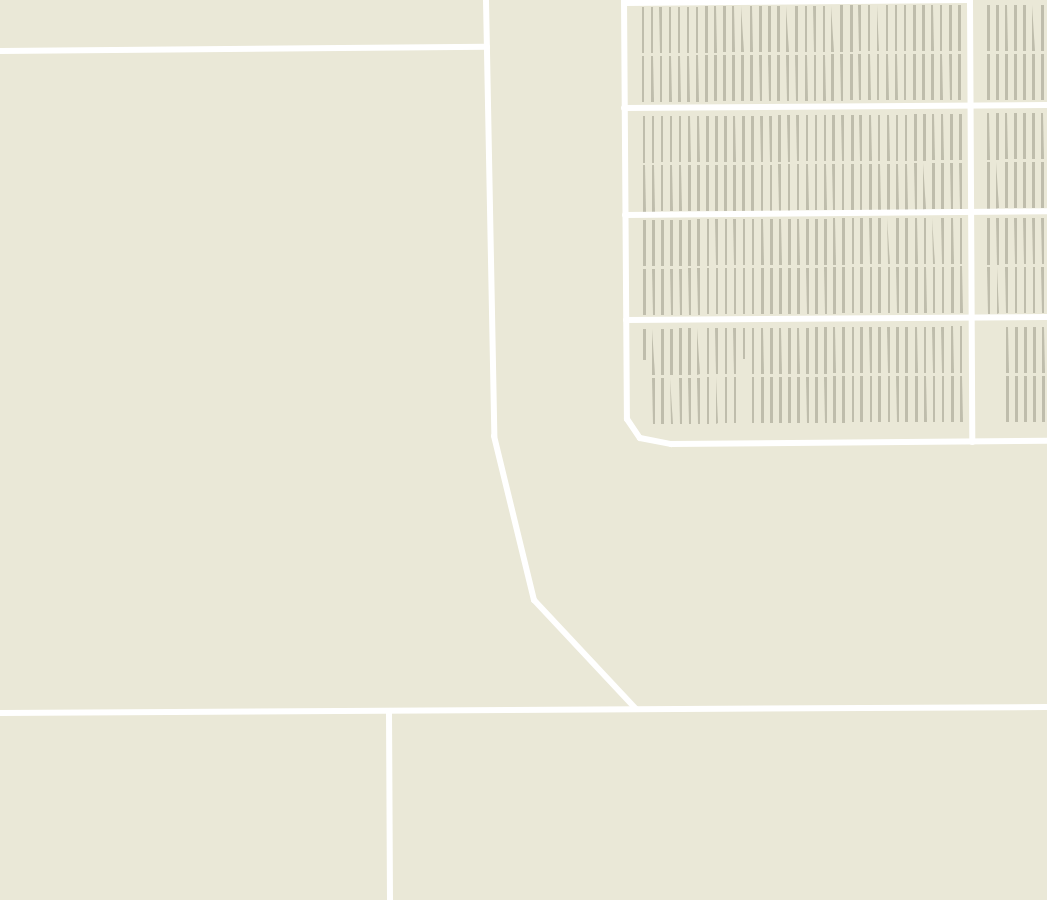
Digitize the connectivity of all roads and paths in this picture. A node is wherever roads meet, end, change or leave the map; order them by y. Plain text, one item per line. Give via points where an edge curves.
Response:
1 (486, 0) edge
2 (969, 0) edge
3 (624, 2) edge
4 (487, 47) junction
5 (0, 51) edge
6 (970, 105) junction
7 (1047, 105) edge
8 (624, 108) junction
9 (1047, 211) edge
10 (971, 212) junction
11 (625, 215) junction
12 (971, 317) junction
13 (1047, 317) edge
14 (626, 320) junction
15 (1047, 441) edge
16 (972, 442) junction
17 (1047, 707) edge
18 (636, 710) junction
19 (389, 711) junction
20 (0, 713) edge
21 (390, 900) edge

1 - 4 lane
2 - 3 lane
2 - 6 lane
3 - 8 lane
4 - 5 lane
4 - 18 lane via 494,436 534,600
6 - 7 lane
6 - 8 lane
6 - 10 lane
8 - 11 lane
9 - 10 lane
10 - 11 lane
10 - 12 lane
11 - 14 lane
12 - 13 lane
12 - 14 lane
12 - 16 lane
14 - 16 lane via 626,419 640,438 671,444
15 - 16 lane
17 - 18 lane
18 - 19 lane
19 - 20 lane
19 - 21 lane

